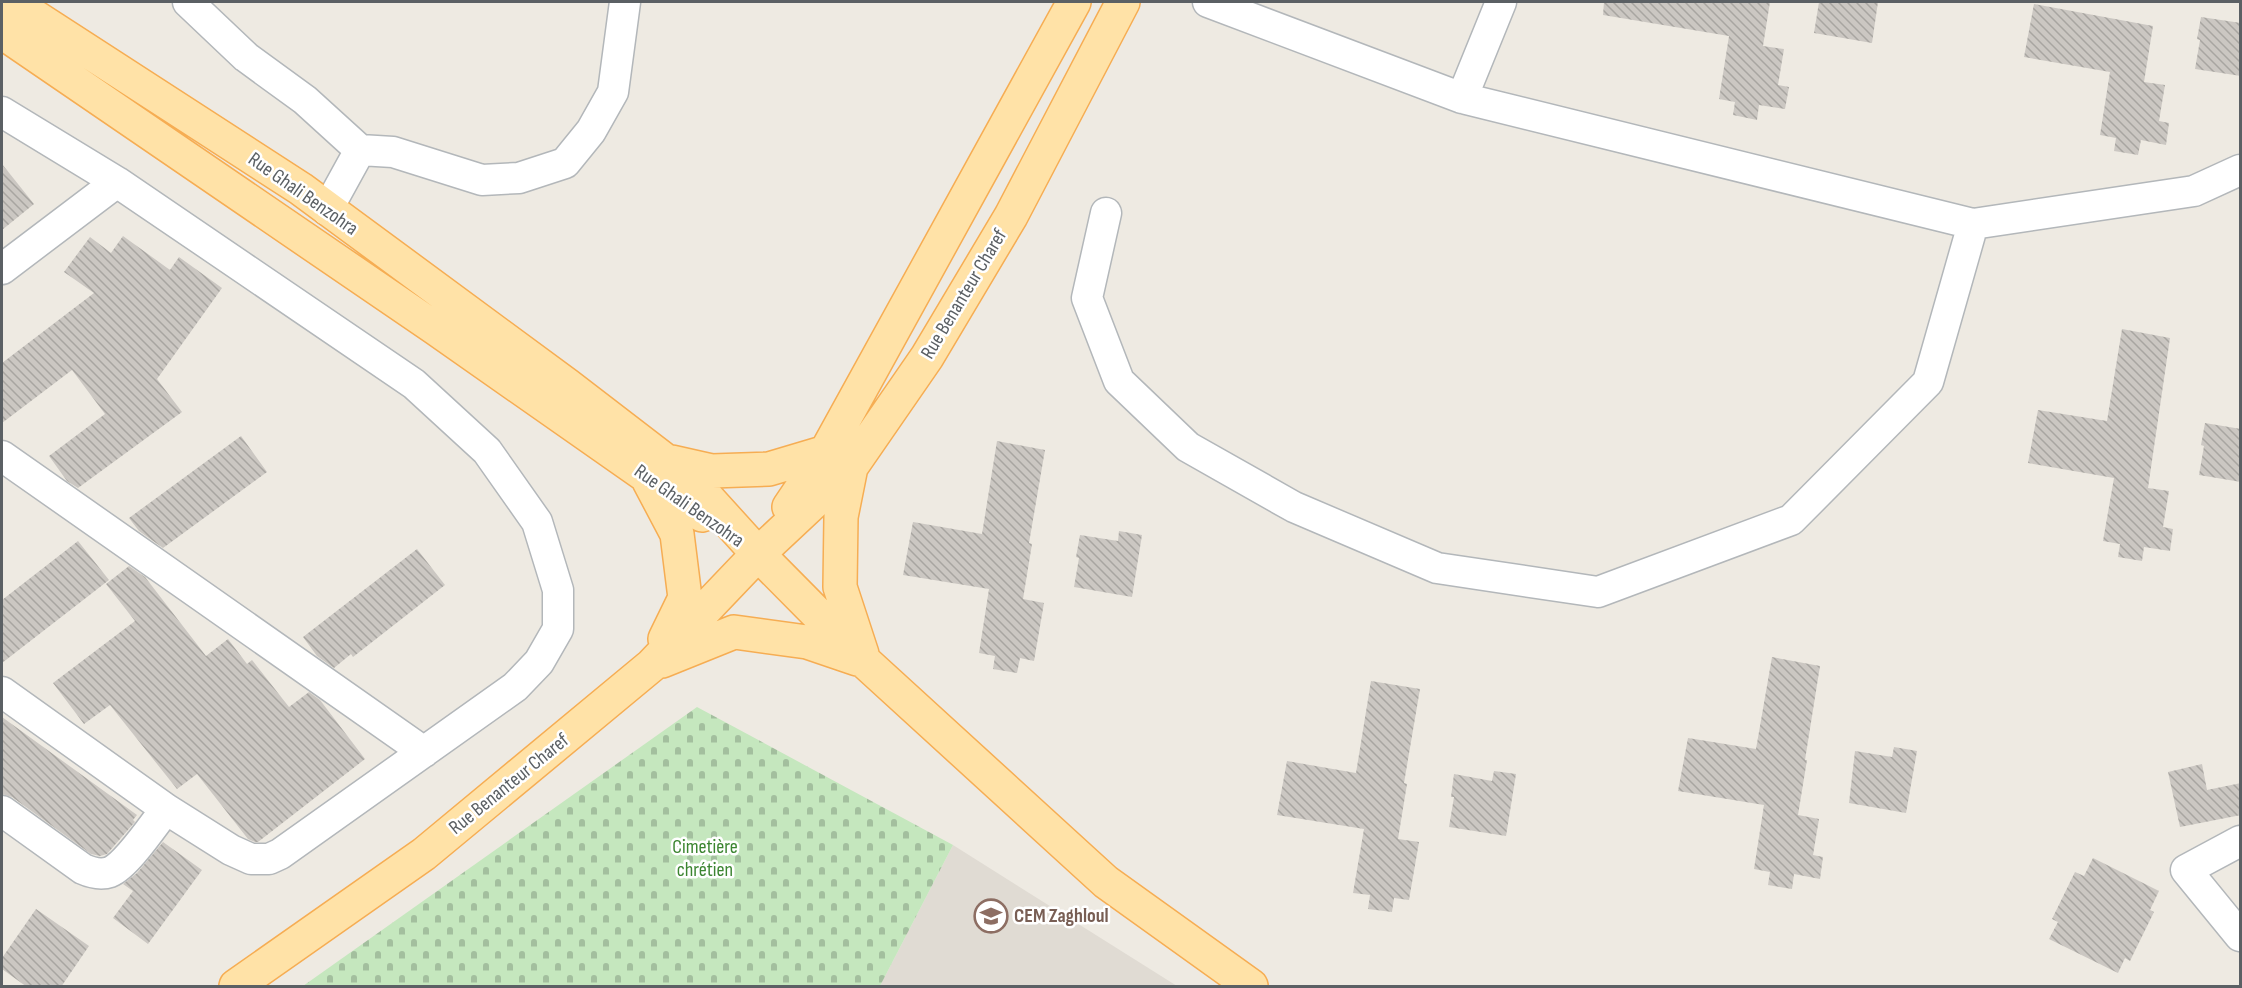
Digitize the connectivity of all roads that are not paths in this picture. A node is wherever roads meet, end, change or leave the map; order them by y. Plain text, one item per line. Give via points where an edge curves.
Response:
1 (12, 2) edge
2 (188, 2) edge
3 (625, 2) edge
4 (1074, 2) edge
5 (1123, 2) edge
6 (1208, 2) edge
7 (1501, 2) edge
8 (2, 32) edge
9 (1462, 98) junction
10 (2, 112) edge
11 (360, 150) junction
12 (2241, 170) edge
13 (117, 183) junction
14 (327, 210) junction
15 (1106, 213) dead end
16 (1973, 224) junction
17 (2, 269) edge
18 (2, 456) edge
19 (838, 460) junction
20 (656, 469) junction
21 (758, 554) junction
22 (864, 662) junction
23 (652, 665) junction
24 (2, 692) edge
25 (424, 752) junction
26 (166, 809) junction
27 (2, 811) edge
28 (2241, 841) edge
29 (2241, 936) edge
30 (236, 987) edge
31 (1251, 987) edge

1 - 14 main road, Rue Ghali Benzohra via 301,189
2 - 11 street via 246,57 305,100
3 - 11 street via 614,92 591,131 565,163 519,178 482,180 393,152
4 - 19 main road, Rue Benanteur Charef
5 - 19 main road, Rue Benanteur Charef via 1011,216 927,357
6 - 9 street
7 - 9 street
8 - 20 main road, Rue Ghali Benzohra via 426,321
9 - 16 street
10 - 13 street
11 - 14 street
12 - 16 street via 2194,191
13 - 17 street
13 - 25 street via 414,384 487,451 537,522 558,590 558,628 539,662 515,687
14 - 20 main road, Rue Ghali Benzohra via 567,385
15 - 16 street via 1087,298 1119,381 1188,447 1294,507 1437,568 1598,592 1791,520 1928,382
18 - 25 street
19 - 20 main road via 769,469
19 - 21 main road, Rue Benanteur Charef
19 - 22 main road via 840,587
20 - 21 main road, Rue Ghali Benzohra via 692,481
20 - 23 main road via 678,534 685,598
21 - 22 main road, Rue Ghali Benzohra
21 - 23 main road, Rue Benanteur Charef
22 - 23 main road via 807,642 734,632
22 - 31 main road, Rue Ghali Benzohra via 1106,882
23 - 30 main road, Rue Benanteur Charef via 424,854
24 - 26 street
25 - 26 street via 269,859 252,859 231,850
26 - 27 street via 122,863 110,872 94,874
28 - 29 street via 2186,870

